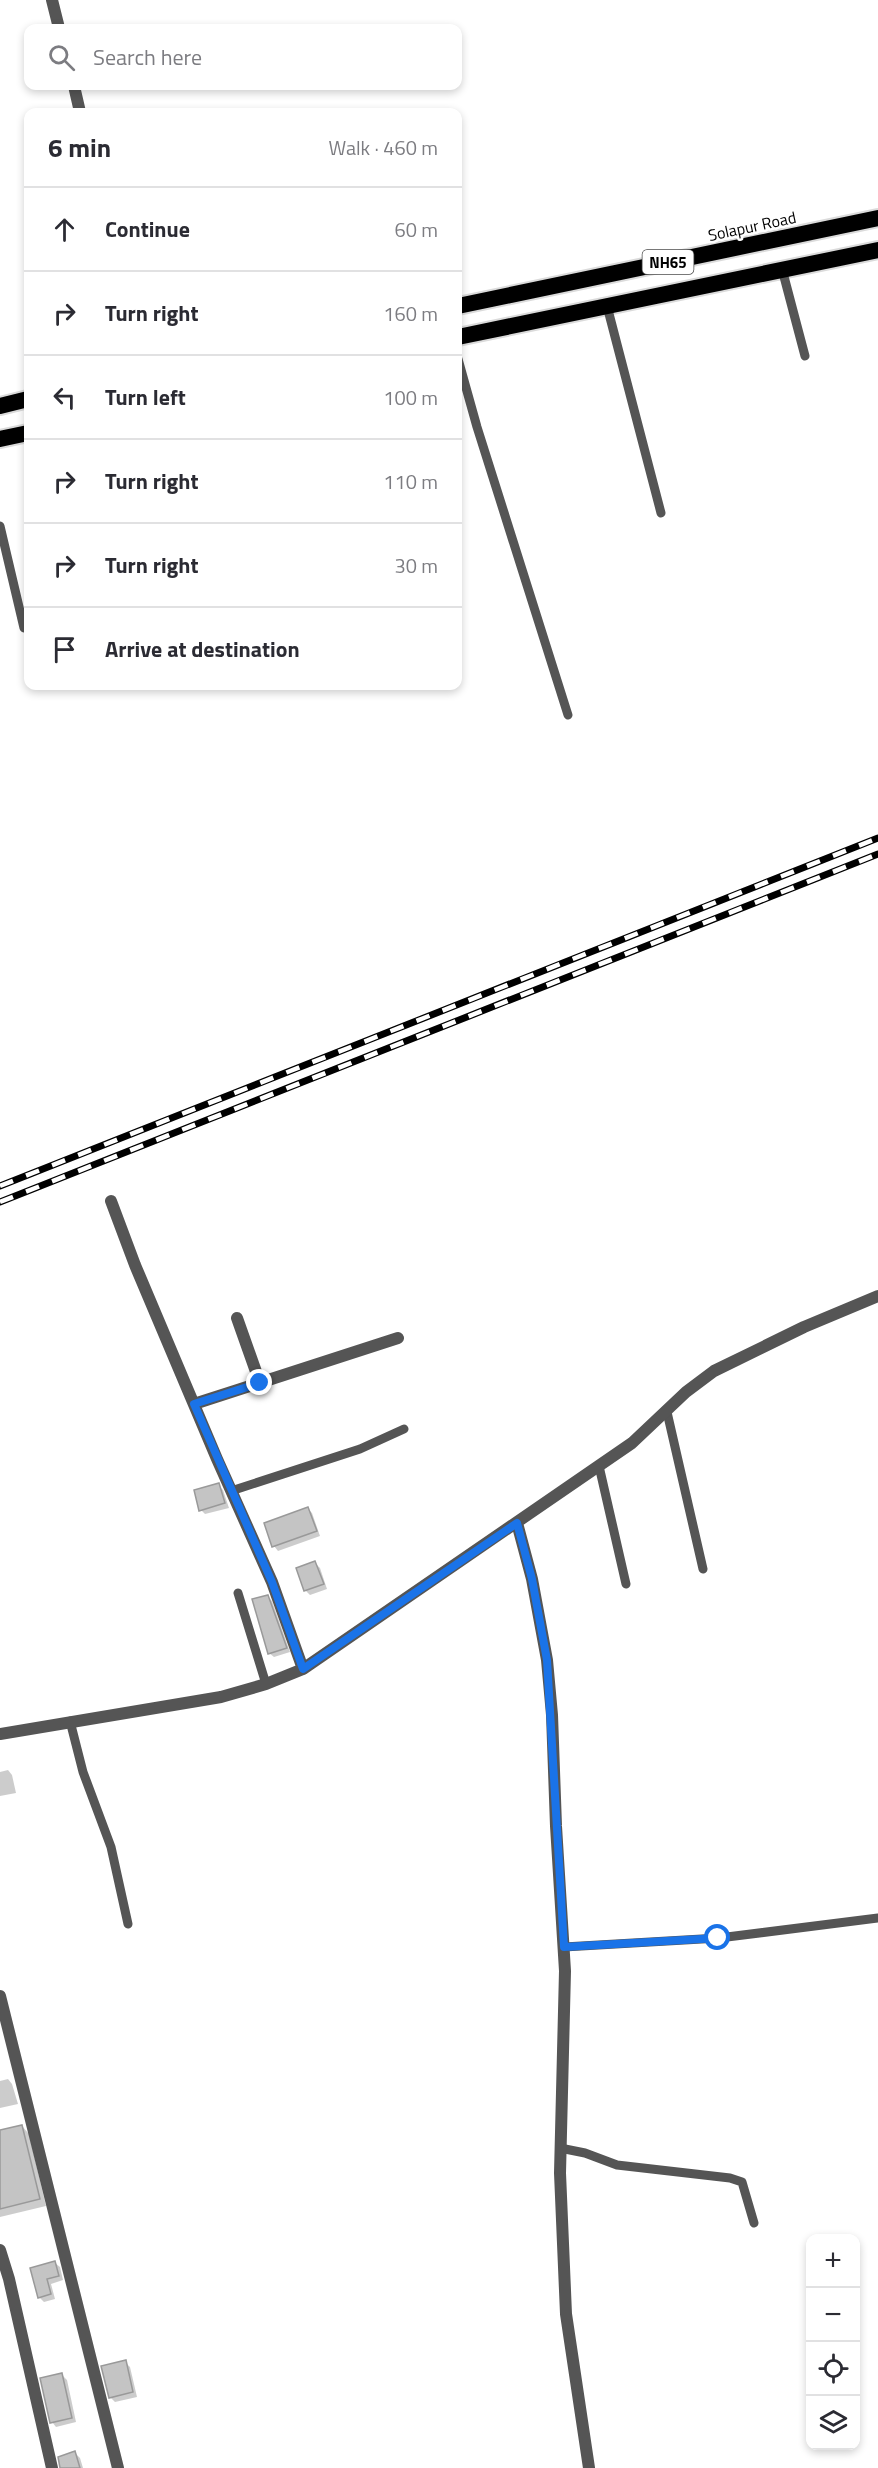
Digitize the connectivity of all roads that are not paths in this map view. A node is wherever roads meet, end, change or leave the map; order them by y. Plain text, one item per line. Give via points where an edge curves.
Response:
1 (52, 0) edge
2 (58, 24) edge
3 (75, 90) edge
4 (79, 108) edge
5 (878, 218) edge
6 (878, 250) edge
7 (782, 269) junction
8 (462, 305) edge
9 (607, 306) junction
10 (462, 336) edge
11 (805, 356) dead end
12 (462, 374) edge
13 (24, 400) edge
14 (0, 406) edge
15 (24, 434) edge
16 (0, 440) edge
17 (661, 513) dead end
18 (0, 526) edge
19 (24, 628) dead end
20 (568, 715) dead end
21 (111, 1201) dead end
22 (878, 1296) edge
23 (237, 1318) dead end
24 (398, 1338) dead end
25 (260, 1383) junction
26 (194, 1404) junction
27 (667, 1412) junction
28 (404, 1429) dead end
29 (599, 1466) junction
30 (231, 1491) junction
31 (517, 1523) junction
32 (703, 1569) dead end
33 (626, 1584) dead end
34 (238, 1593) dead end
35 (303, 1669) junction
36 (266, 1684) junction
37 (70, 1721) junction
38 (0, 1734) edge
39 (878, 1918) edge
40 (128, 1924) dead end
41 (564, 1947) junction
42 (0, 1996) edge
43 (560, 2148) junction
44 (754, 2223) dead end
45 (0, 2250) edge
46 (52, 2468) edge
47 (118, 2468) edge
48 (589, 2468) edge

1 - 2 street
3 - 4 street
5 - 8 highway, Solapur Road / NH65
6 - 7 highway, NH65
7 - 9 highway, NH65
7 - 11 lane
9 - 10 highway, NH65
9 - 17 lane
12 - 20 lane
13 - 14 highway
15 - 16 highway
18 - 19 lane
21 - 26 street
22 - 27 street via 714,1371
23 - 25 street
24 - 25 street
25 - 26 street
26 - 30 street
27 - 29 street
27 - 32 lane
28 - 30 lane via 360,1449
29 - 31 street
29 - 33 lane
30 - 35 street via 272,1582
31 - 35 street
31 - 41 street via 547,1660
34 - 36 lane
35 - 36 street
36 - 37 street via 220,1697
37 - 38 street
37 - 40 lane via 83,1772 111,1847
39 - 41 lane via 718,1938
41 - 43 street
42 - 47 street
43 - 44 lane via 617,2165 742,2182
43 - 48 street via 566,2314
45 - 46 street

